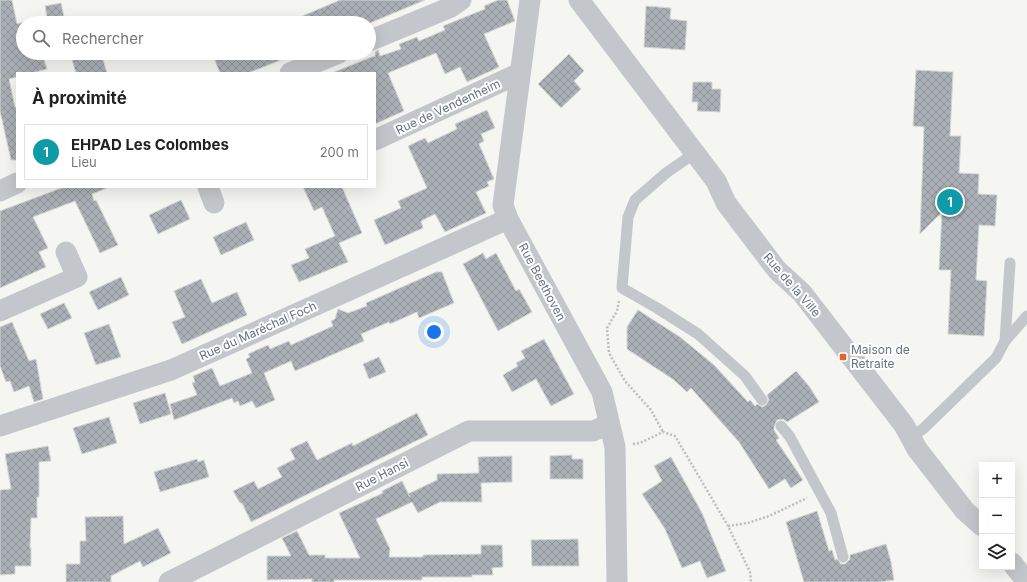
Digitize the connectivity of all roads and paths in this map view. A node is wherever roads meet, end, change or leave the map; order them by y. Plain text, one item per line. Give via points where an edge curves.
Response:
1 (461, 0) edge
2 (530, 0) edge
3 (579, 0) edge
4 (376, 38) edge
5 (322, 60) edge
6 (292, 72) edge
7 (520, 73) junction
8 (376, 140) edge
9 (695, 153) junction
10 (16, 183) edge
11 (0, 191) edge
12 (508, 219) junction
13 (66, 252) dead end
14 (1010, 263) dead end
15 (622, 288) junction
16 (0, 311) edge
17 (1027, 316) edge
18 (1005, 342) junction
19 (762, 400) dead end
20 (609, 424) junction
21 (0, 426) edge
22 (781, 426) dead end
23 (663, 432) junction
24 (910, 438) junction
25 (615, 447) junction
26 (820, 492) junction
27 (979, 523) edge
28 (728, 526) junction
29 (843, 557) dead end
30 (1015, 567) edge
31 (169, 582) edge
32 (617, 582) edge
33 (751, 582) edge
34 (1027, 582) edge

1 - 4 street via 451,7
2 - 7 street, Rue Beethoven
3 - 9 street, Rue de la Ville
5 - 6 street
7 - 8 street, Rue de Vendenheim
7 - 12 street, Rue Beethoven via 503,205
9 - 15 lane via 666,173 635,200 628,217
9 - 24 street, Rue de la Ville via 716,181 726,203 777,270 802,293 904,425
10 - 11 street
12 - 20 street, Rue Beethoven via 602,392
12 - 21 street, Rue du Maréchal Foch via 171,370
13 - 16 street via 77,277
14 - 18 lane
15 - 19 lane via 698,334 745,376
15 - 23 path via 617,312 607,328 608,353 625,381 651,410
17 - 18 lane
18 - 24 lane via 996,358 923,429
20 - 25 street, Rue Beethoven
20 - 31 street, Rue Hansi via 592,431 469,431
22 - 26 lane via 790,437
23 - 25 path via 640,443
23 - 28 path via 675,436
24 - 27 street, Rue de la Ville via 965,510
25 - 32 street, Rue Beethoven
26 - 28 path via 769,516
26 - 29 lane via 831,513
28 - 33 path via 750,572
30 - 34 street

